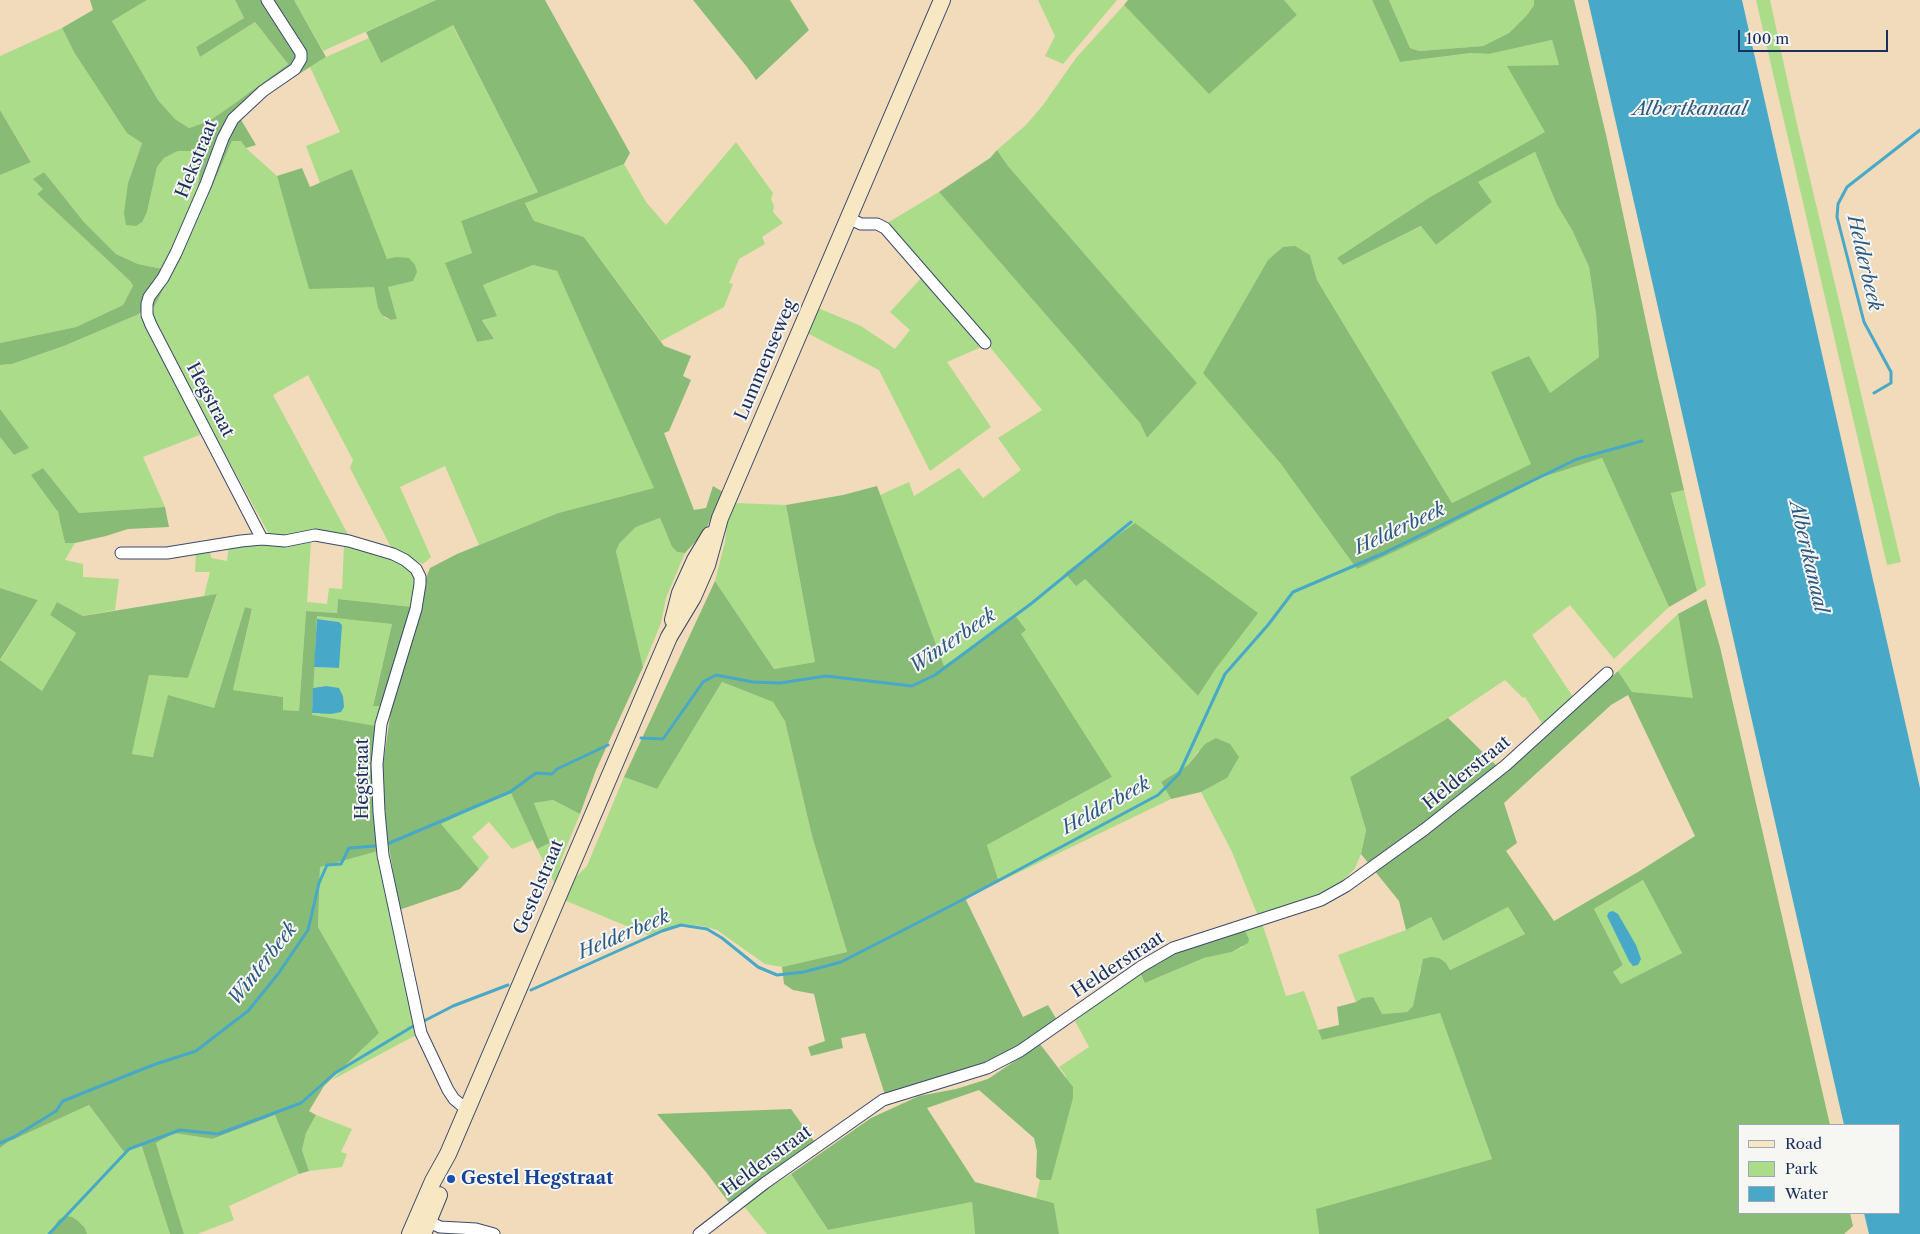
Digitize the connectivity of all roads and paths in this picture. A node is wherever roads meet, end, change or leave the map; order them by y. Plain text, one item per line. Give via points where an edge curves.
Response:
1 (267, 0) edge
2 (942, 0) edge
3 (848, 218) junction
4 (163, 278) joint
5 (986, 343) dead end
6 (719, 521) joint
7 (262, 539) junction
8 (121, 553) dead end
9 (1607, 673) dead end
10 (466, 1109) junction
11 (423, 1224) edge
12 (410, 1234) edge
13 (494, 1234) edge
14 (699, 1234) edge

1 - 4 street, Hekstraat via 301,52 301,59 295,69 263,91 233,119
2 - 3 main road, Lummenseweg
3 - 5 street via 886,228
3 - 6 main road, Lummenseweg
4 - 7 street, Hegstraat via 149,297 147,315
6 - 10 main road, Gestelstraat via 695,560 680,593 669,637
7 - 8 street, Hegstraat via 167,553
7 - 10 street, Hegstraat via 285,541 315,535 349,541 405,560 420,577 416,609 381,724 377,764 379,812 383,855 421,1033 448,1090
9 - 14 street, Helderstraat via 1506,765 1346,886 1321,900 1174,948 1142,966 1012,1055 987,1068 882,1100
10 - 11 main road, Gestelstraat via 433,1181
11 - 12 main road, Gestelstraat
11 - 13 street

